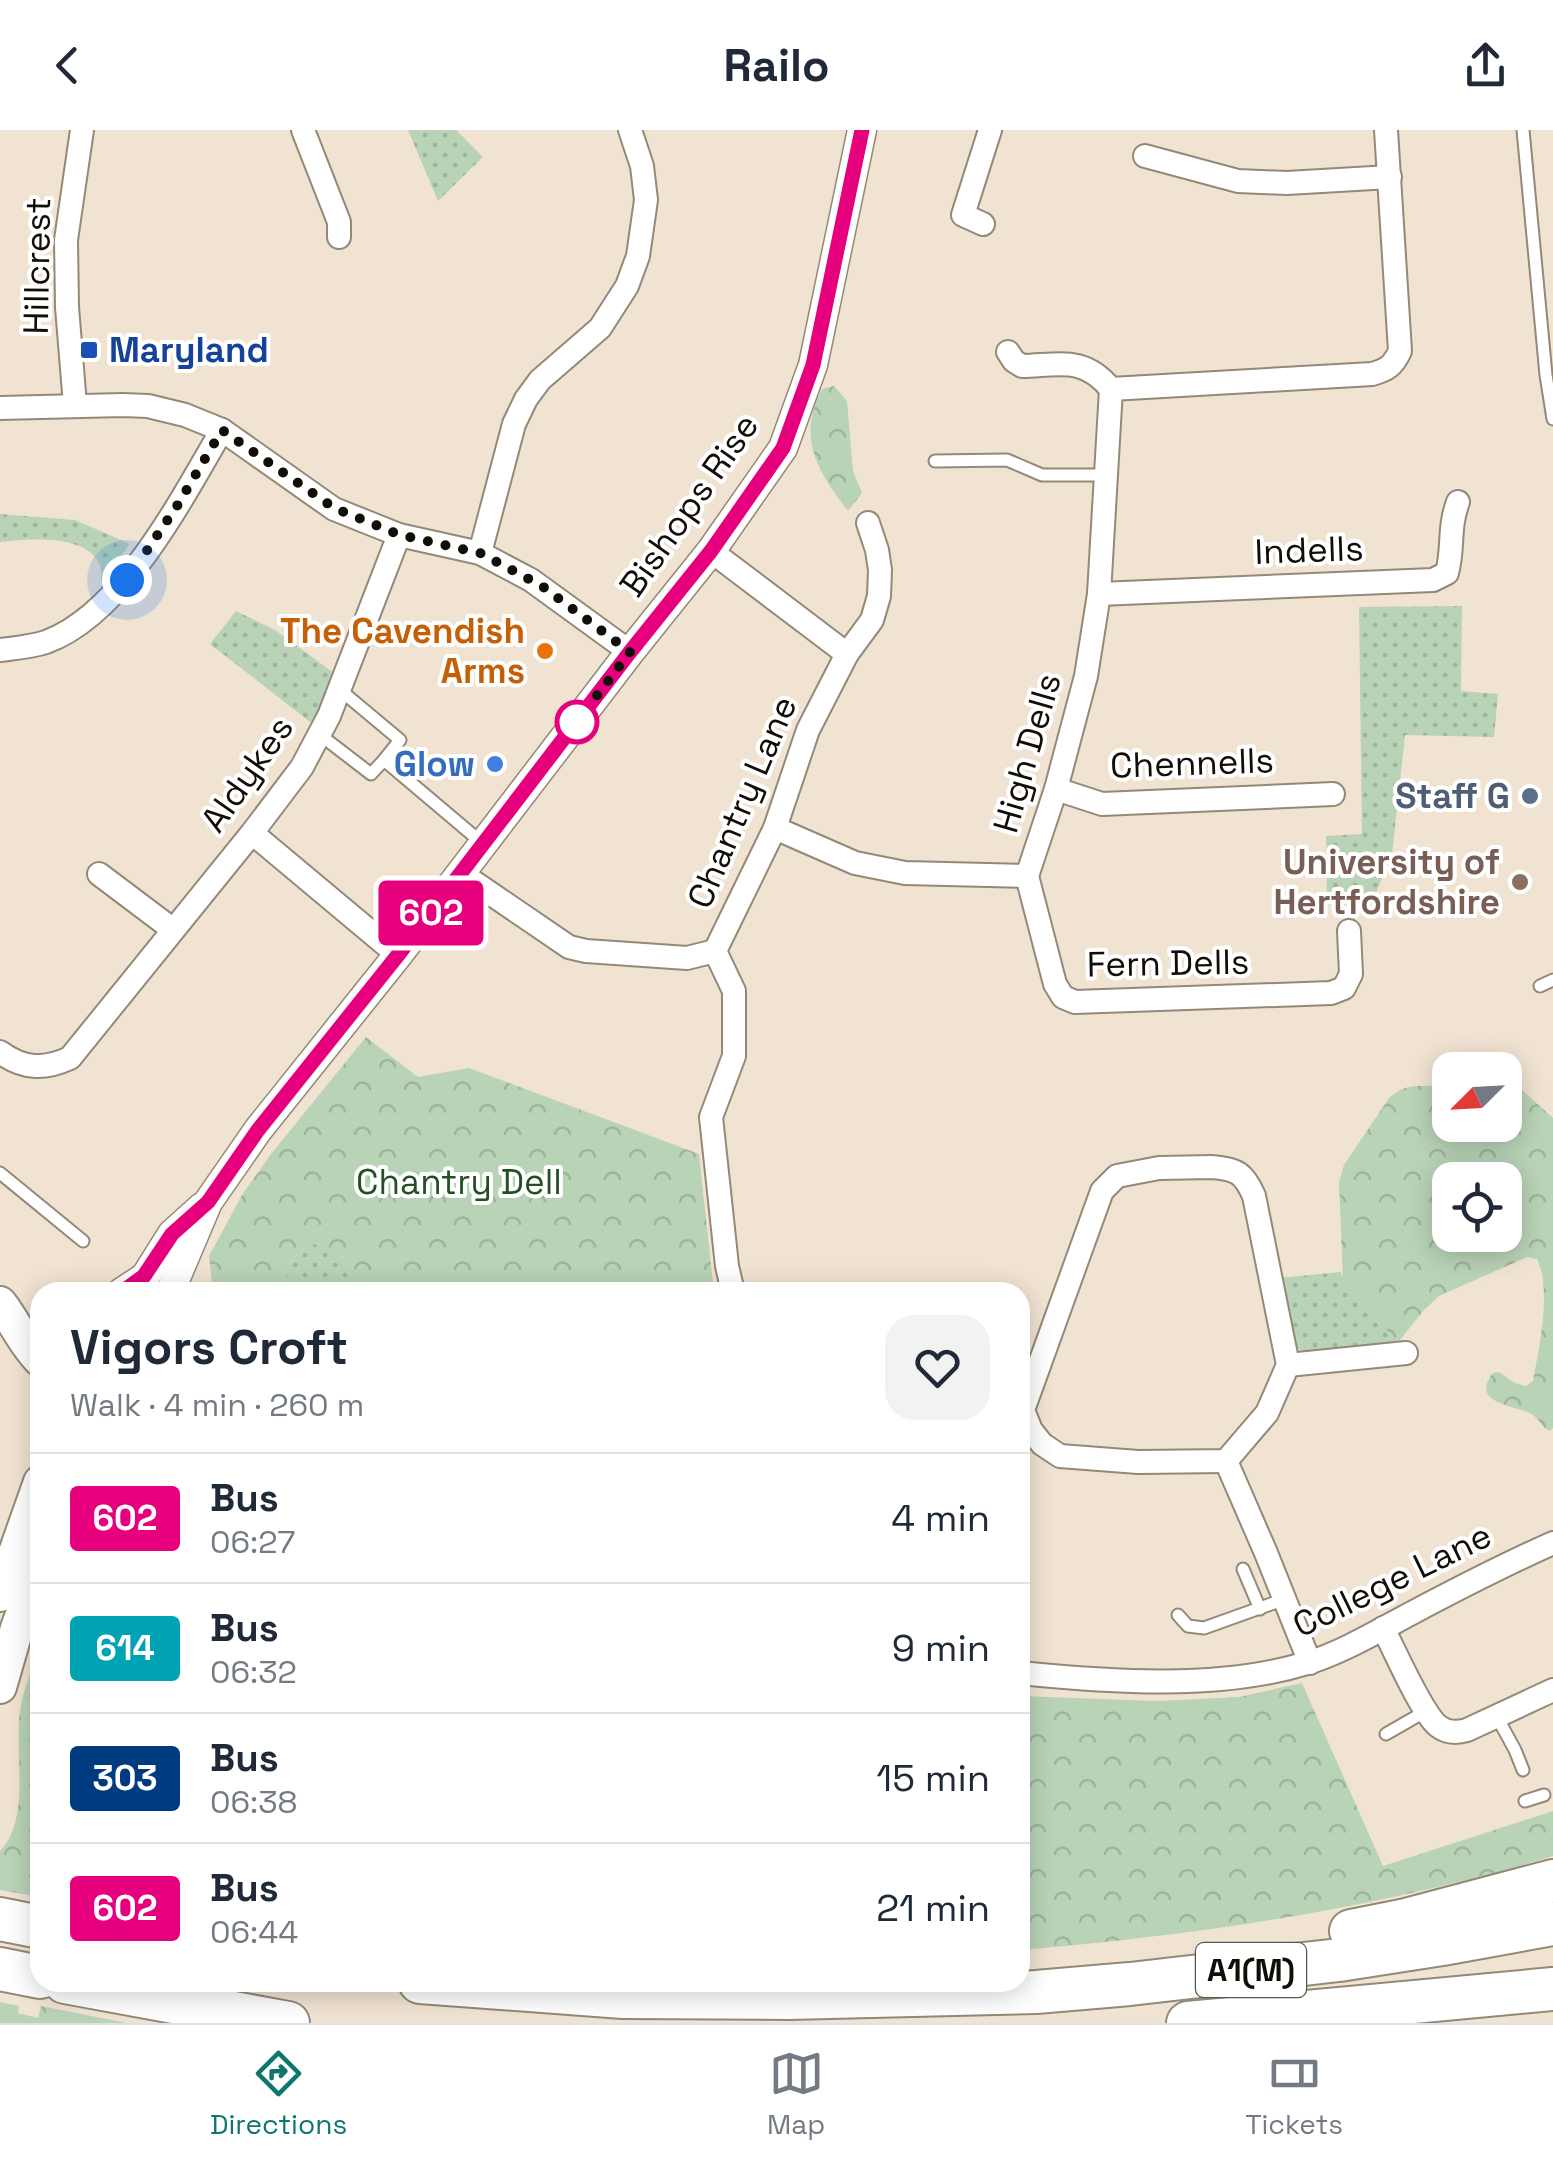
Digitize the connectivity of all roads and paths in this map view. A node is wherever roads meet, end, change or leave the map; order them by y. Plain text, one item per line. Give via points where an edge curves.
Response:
1 (82, 130) edge
2 (303, 130) edge
3 (630, 130) edge
4 (862, 130) edge
5 (990, 130) edge
6 (1386, 130) edge
7 (1523, 130) edge
8 (1144, 156) dead end
9 (1390, 177) junction
10 (983, 224) dead end
11 (340, 236) dead end
12 (1545, 291) edge
13 (1548, 339) edge
14 (1008, 352) dead end
15 (1550, 373) edge
16 (1111, 389) junction
17 (75, 405) junction
18 (0, 408) edge
19 (1553, 419) edge
20 (222, 430) junction
21 (935, 461) dead end
22 (1106, 474) junction
23 (1458, 502) dead end
24 (868, 524) dead end
25 (400, 535) junction
26 (711, 551) junction
27 (480, 553) junction
28 (1099, 594) junction
29 (0, 650) edge
30 (630, 652) junction
31 (846, 654) junction
32 (339, 689) junction
33 (319, 734) junction
34 (384, 760) junction
35 (1056, 789) junction
36 (1333, 794) dead end
37 (774, 828) junction
38 (252, 833) junction
39 (484, 845) junction
40 (99, 874) dead end
41 (462, 874) junction
42 (1028, 876) junction
43 (172, 929) junction
44 (1350, 931) dead end
45 (716, 951) junction
46 (398, 955) junction
47 (1553, 980) edge
48 (1540, 986) dead end
49 (0, 1052) edge
50 (0, 1172) edge
51 (208, 1202) junction
52 (83, 1241) dead end
53 (136, 1282) edge
54 (174, 1282) edge
55 (731, 1282) edge
56 (0, 1293) edge
57 (0, 1302) edge
58 (30, 1307) edge
59 (30, 1350) edge
60 (1406, 1353) dead end
61 (1288, 1365) junction
62 (1030, 1386) edge
63 (1030, 1430) edge
64 (1226, 1461) junction
65 (30, 1510) edge
66 (1553, 1543) edge
67 (1242, 1569) dead end
68 (30, 1592) edge
69 (0, 1595) edge
70 (1285, 1599) junction
71 (1260, 1609) junction
72 (1178, 1615) dead end
73 (1383, 1628) junction
74 (1310, 1663) junction
75 (1030, 1675) edge
76 (0, 1687) edge
77 (1553, 1690) edge
78 (1426, 1711) junction
79 (1497, 1716) junction
80 (1386, 1734) dead end
81 (1523, 1770) dead end
82 (1553, 1881) edge
83 (0, 1919) edge
84 (1553, 1924) edge
85 (30, 1925) edge
86 (1553, 1966) edge
87 (0, 1969) edge
88 (30, 1975) edge
89 (1030, 1981) edge
90 (1553, 1991) edge
91 (119, 1992) edge
92 (556, 1992) edge
93 (953, 1992) edge
94 (946, 1993) junction
95 (1241, 2019) junction
96 (288, 2023) edge
97 (1188, 2023) edge
98 (1402, 2023) edge

1 - 17 street, Hillcrest via 66,240
2 - 11 street
3 - 27 street via 646,200 628,286 600,328 526,399
4 - 26 street, Bishops Rise via 813,365 783,448
5 - 10 street via 963,215
6 - 9 street
7 - 12 lane
8 - 9 street via 1238,181
9 - 16 street via 1400,351 1386,370
12 - 13 lane
13 - 15 lane
14 - 16 street via 1022,366 1083,365
15 - 19 lane
16 - 22 street, High Dells
17 - 18 street
17 - 20 street via 148,406
20 - 25 street via 334,508
20 - 29 street via 167,521 102,608 45,642
21 - 22 lane via 1007,460 1042,475
22 - 28 street, High Dells
23 - 28 street, Indells via 1450,522 1448,573 1433,580
24 - 31 street, Chantry Lane via 878,550 879,596 872,620
25 - 27 street
25 - 32 street, Aldykes
26 - 30 street, Bishops Rise
26 - 31 street
27 - 30 street via 542,586
28 - 35 street, High Dells
30 - 39 street, Bishops Rise
31 - 37 street, Chantry Lane via 808,730
32 - 33 street, Aldykes
32 - 34 lane via 400,740
33 - 34 lane via 371,774
33 - 38 street, Aldykes
34 - 39 lane
35 - 36 street, Chennells via 1102,804
35 - 42 street, High Dells
37 - 42 street, High Dells via 854,863 905,874
37 - 45 street, Chantry Lane
38 - 43 street, Aldykes
38 - 46 street
39 - 41 street, Bishops Rise
40 - 43 street
41 - 45 street via 569,947 686,958
41 - 46 street, Bishops Rise
42 - 44 street, Fern Dells via 1055,984 1076,1002 1331,993 1344,988 1350,974
43 - 49 street, Aldykes via 70,1058 35,1067
45 - 55 street, Chantry Lane via 734,992 734,1056 711,1117
46 - 51 street, Bishops Rise
47 - 48 lane
50 - 52 lane
51 - 53 street, Bishops Rise via 172,1234
51 - 54 street, Bishops Rise
56 - 58 main road
57 - 59 main road
60 - 61 street
61 - 62 street via 1246,1179 1232,1168 1159,1168 1118,1176 1102,1191
61 - 64 street via 1266,1413
63 - 64 street via 1060,1456
64 - 70 street
65 - 69 main road
66 - 73 street, College Lane
67 - 71 lane
68 - 76 main road
70 - 71 lane
70 - 74 street
71 - 72 lane via 1204,1628 1188,1626
73 - 74 street, College Lane
73 - 78 street
74 - 75 street, College Lane via 1263,1674 1158,1681
77 - 79 street
78 - 79 street via 1438,1727 1455,1733
78 - 80 lane
79 - 81 lane
82 - 89 highway via 1298,1942
83 - 85 highway
84 - 94 highway, A1(M) via 1234,1972 1036,1992
86 - 95 highway, A1(M)
87 - 88 highway
90 - 95 highway
90 - 98 highway
91 - 96 highway
92 - 94 highway, A1(M) via 788,1998
93 - 94 highway
95 - 97 highway, A1(M)

